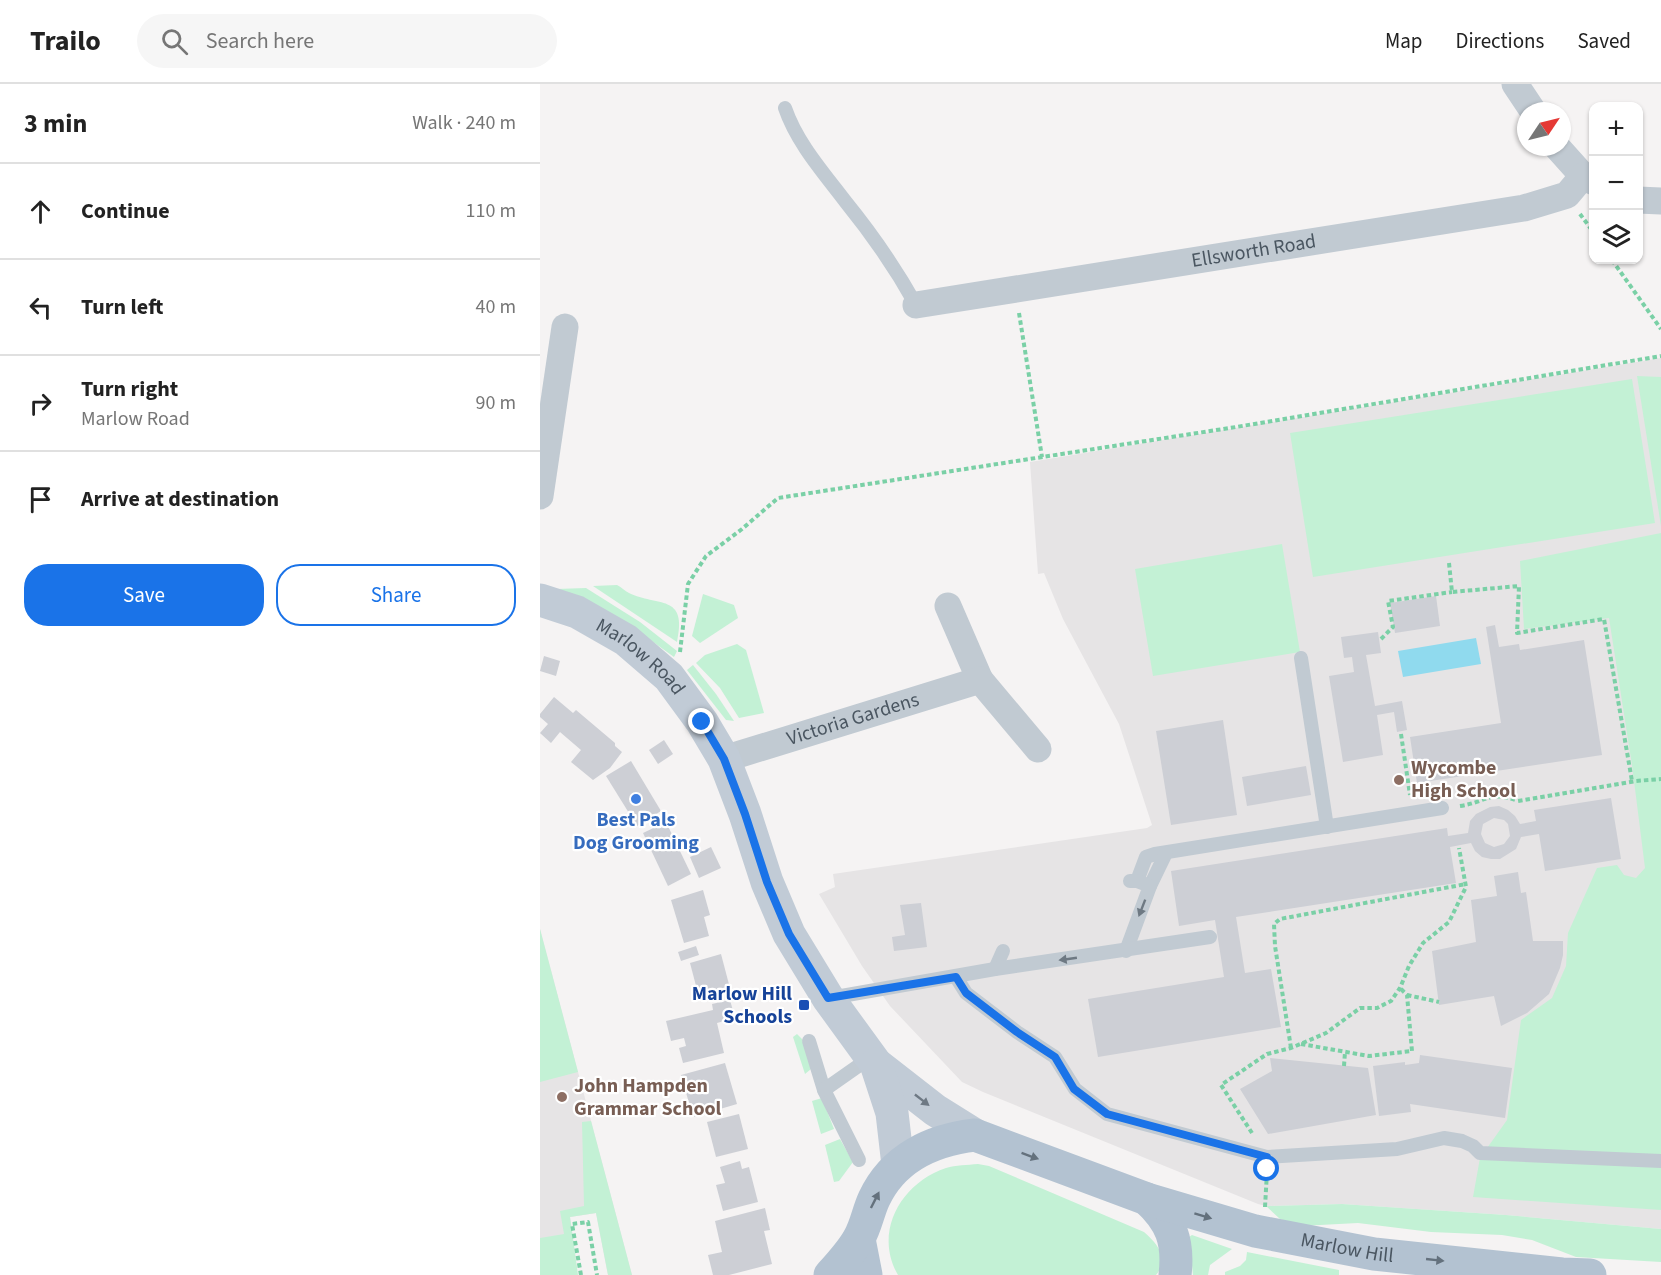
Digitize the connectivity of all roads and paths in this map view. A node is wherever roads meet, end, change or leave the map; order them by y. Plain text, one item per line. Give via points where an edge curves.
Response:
1 (1515, 84) edge
2 (1527, 102) edge
3 (785, 108) dead end
4 (1566, 156) edge
5 (1588, 179) edge
6 (1643, 200) edge
7 (1661, 201) edge
8 (1615, 264) edge
9 (1016, 290) junction
10 (916, 305) joint
11 (565, 327) dead end
12 (1661, 328) edge
13 (1661, 356) edge
14 (1042, 457) junction
15 (540, 496) edge
16 (1449, 563) dead end
17 (1452, 592) junction
18 (540, 600) edge
19 (948, 606) dead end
20 (1381, 639) dead end
21 (680, 654) dead end
22 (1301, 658) dead end
23 (980, 680) junction
24 (1401, 734) dead end
25 (1038, 749) dead end
26 (724, 759) junction
27 (1661, 779) edge
28 (1632, 782) junction
29 (1447, 808) joint
30 (1413, 813) junction
31 (1327, 827) junction
32 (1459, 848) dead end
33 (1166, 853) junction
34 (1466, 884) junction
35 (1150, 886) junction
36 (1210, 937) dead end
37 (1004, 951) dead end
38 (1126, 951) junction
39 (995, 969) junction
40 (956, 977) junction
41 (1400, 988) junction
42 (1407, 994) junction
43 (828, 998) junction
44 (1439, 1002) dead end
45 (809, 1041) dead end
46 (1300, 1044) junction
47 (1291, 1048) junction
48 (1345, 1052) junction
49 (873, 1060) junction
50 (1344, 1065) dead end
51 (824, 1090) junction
52 (975, 1136) junction
53 (1267, 1157) junction
54 (859, 1160) dead end
55 (1661, 1161) edge
56 (898, 1165) junction
57 (1147, 1199) junction
58 (1265, 1213) dead end
59 (859, 1239) junction
60 (581, 1275) edge
61 (597, 1275) edge
62 (830, 1275) edge
63 (866, 1275) edge
64 (1175, 1275) edge
65 (1590, 1275) edge

1 - 2 street
3 - 10 lane via 790,124 813,159
4 - 5 street
5 - 9 street, Ellsworth Road via 1567,195 1524,208
6 - 7 street
8 - 12 path
9 - 10 street, Ellsworth Road
9 - 14 path
11 - 15 street
13 - 14 path
14 - 21 path via 778,498 706,556 688,584
16 - 17 path
17 - 20 path via 1388,601 1393,627
17 - 28 path via 1519,586 1517,633 1604,619
18 - 26 street, Marlow Road via 577,612 627,640 669,677
19 - 23 street
22 - 31 lane
23 - 25 street
23 - 26 street, Victoria Gardens
24 - 30 path
26 - 43 street, Marlow Road via 789,934
27 - 28 path
28 - 29 path via 1518,801 1491,796 1476,804
29 - 30 lane
30 - 31 lane
31 - 33 lane
32 - 34 path
33 - 35 lane
33 - 35 lane via 1146,857 1133,881
34 - 41 path via 1449,922 1423,943
34 - 47 path via 1280,919 1274,924
35 -> 38 lane
36 - 38 lane
37 - 39 lane
38 -> 39 lane
39 - 40 lane
40 - 43 lane
40 - 53 lane via 966,993 1055,1057 1074,1089 1107,1114
41 - 42 path
41 - 46 path via 1384,1005 1360,1008 1326,1033
42 - 44 path
42 - 48 path via 1412,1051 1369,1056
43 - 49 street, Marlow Road
45 - 51 lane
46 - 47 path
46 - 48 path
47 - 53 path via 1267,1054 1221,1085
48 - 50 path
49 - 51 lane
49 -> 52 street, Marlow Road via 935,1110
49 - 56 street, Marlow Road via 892,1113
51 - 54 lane
52 - 56 main road, Marlow Hill via 931,1144
52 -> 57 main road, Marlow Hill
53 - 55 lane via 1397,1149 1444,1138 1462,1141 1480,1153
53 - 58 path
59 -> 56 main road, Marlow Hill via 874,1197
57 - 64 main road, Marlow Hill via 1163,1213 1172,1230
57 -> 65 main road, Marlow Hill via 1255,1231 1374,1254
59 - 62 main road, Marlow Hill
59 - 63 main road
60 - 61 path via 572,1224 588,1222

